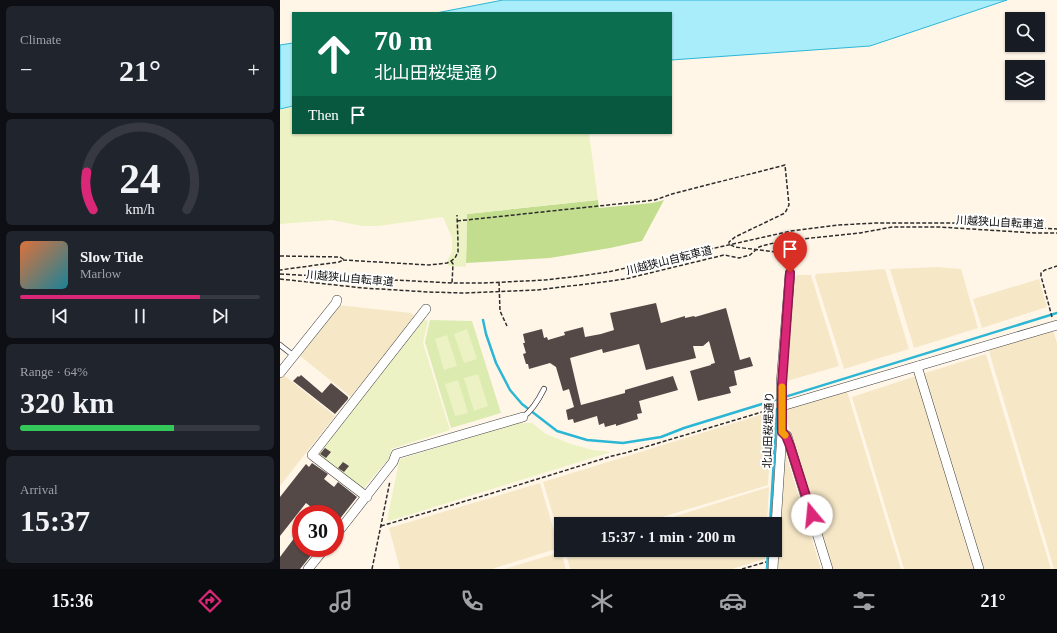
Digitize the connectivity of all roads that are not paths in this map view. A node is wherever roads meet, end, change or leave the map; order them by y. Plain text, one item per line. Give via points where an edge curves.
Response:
1 (790, 273) road end
2 (337, 300) dead end
3 (426, 310) dead end
4 (1055, 322) edge
5 (280, 345) edge
6 (294, 356) junction
7 (917, 366) junction
8 (280, 373) edge
9 (544, 389) dead end
10 (782, 406) junction
11 (524, 416) joint
12 (782, 432) junction
13 (366, 497) junction
14 (777, 517) edge
15 (344, 525) edge
16 (318, 557) edge
17 (308, 569) edge
18 (828, 569) edge
19 (979, 569) edge

1 - 10 street, 北山田桜堤通り
2 - 6 street
3 - 13 street via 312,455
4 - 7 street
5 - 6 lane
6 - 8 street
7 - 10 street
7 - 19 street
9 - 11 lane via 537,403
10 - 12 street, 北山田桜堤通り
11 - 13 street via 396,454 393,462
12 - 14 street, 北山田桜堤通り
12 - 18 street via 790,446
13 - 15 street
16 - 17 street

